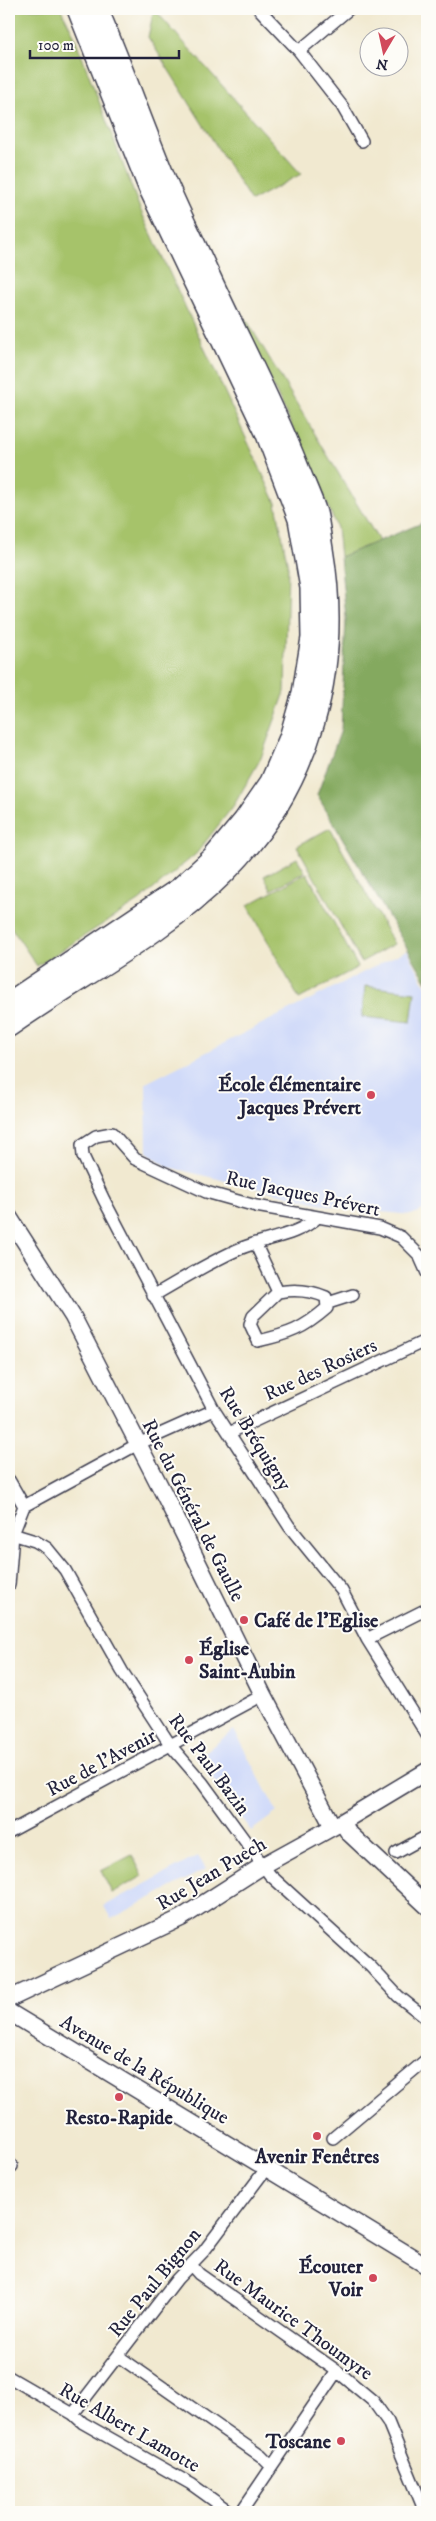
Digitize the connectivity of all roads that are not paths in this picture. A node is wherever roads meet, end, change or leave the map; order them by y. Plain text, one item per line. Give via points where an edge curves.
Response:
1 (78, 9) edge
2 (97, 9) edge
3 (259, 9) edge
4 (349, 9) edge
5 (299, 51) junction
6 (362, 141) dead end
7 (9, 1003) edge
8 (9, 1026) edge
9 (82, 1145) joint
10 (9, 1217) edge
11 (318, 1217) junction
12 (255, 1242) junction
13 (427, 1273) edge
14 (278, 1292) junction
15 (353, 1295) dead end
16 (153, 1296) junction
17 (328, 1303) junction
18 (427, 1340) edge
19 (214, 1410) junction
20 (230, 1433) junction
21 (138, 1444) junction
22 (9, 1480) edge
23 (24, 1506) junction
24 (11, 1533) edge
25 (9, 1585) edge
26 (427, 1609) edge
27 (367, 1639) junction
28 (263, 1695) junction
29 (427, 1735) edge
30 (171, 1746) junction
31 (427, 1771) edge
32 (337, 1825) junction
33 (9, 1832) edge
34 (427, 1836) edge
35 (396, 1853) dead end
36 (262, 1866) junction
37 (427, 1906) edge
38 (9, 1999) edge
39 (9, 2012) edge
40 (427, 2019) edge
41 (427, 2059) edge
42 (333, 2138) dead end
43 (9, 2163) edge
44 (9, 2169) edge
45 (264, 2169) junction
46 (191, 2265) junction
47 (427, 2266) edge
48 (118, 2356) junction
49 (337, 2371) junction
50 (9, 2377) edge
51 (74, 2414) junction
52 (270, 2466) junction
53 (230, 2512) edge
54 (241, 2512) edge
55 (425, 2512) edge

1 - 7 highway via 149,187 266,432 299,519 311,588 312,638 303,693 290,738 270,782 244,821 213,858 179,889
2 - 8 highway via 165,181 282,426 316,514 328,585 329,639 322,696 307,746 286,792 260,832 227,870 190,904
3 - 5 street
4 - 5 street
5 - 6 street via 342,106
9 - 11 street, Rue Jacques Prévert via 96,1136 112,1133 135,1159 206,1192 256,1206
9 - 16 street, Rue Bréquigny via 83,1156
10 - 21 street, Rue du Général de Gaulle via 73,1317
11 - 12 street via 308,1226
11 - 13 street, Rue Jacques Prévert via 366,1224 401,1238 419,1254
12 - 14 street
12 - 16 street
14 - 17 street via 313,1292 326,1297
14 - 17 street via 253,1316 250,1324 258,1341 292,1333 309,1324 327,1308
15 - 17 street
16 - 19 street, Rue Bréquigny
18 - 20 street, Rue des Rosiers
19 - 20 street, Rue Bréquigny
19 - 21 street
20 - 27 street, Rue Bréquigny via 290,1526 342,1590
21 - 23 street
21 - 28 street, Rue du Général de Gaulle
22 - 23 street
23 - 24 street
24 - 25 street
24 - 30 street, Rue Paul Bazin via 47,1548 65,1570 122,1671
26 - 27 street
27 - 29 street, Rue Bréquigny
28 - 30 street, Rue de l'Avenir
28 - 32 street, Rue du Général de Gaulle
30 - 33 street, Rue de l'Avenir
30 - 36 street, Rue Paul Bazin via 202,1782
31 - 32 street, Rue Jean Puech
32 - 36 street, Rue Jean Puech
32 - 37 street, Rue du Général de Gaulle
34 - 35 street
36 - 38 street, Rue Jean Puech via 181,1918
36 - 40 street, Rue Paul Bazin via 398,1996
39 - 45 street, Avenue de la République
41 - 42 street
43 - 44 street via 12,2166
45 - 46 street, Rue Paul Bignon via 239,2207
45 - 47 street, Avenue de la République
46 - 48 street, Rue Paul Bignon via 177,2278
46 - 49 street, Rue Maurice Thoumyre via 199,2274
48 - 51 street, Rue Paul Bignon
48 - 52 street via 261,2456
49 - 52 street
49 - 55 street, Rue Maurice Thoumyre via 373,2401 388,2422
50 - 51 street, Rue Albert Lamotte
51 - 53 street, Rue Albert Lamotte via 83,2423 191,2484
52 - 54 street

